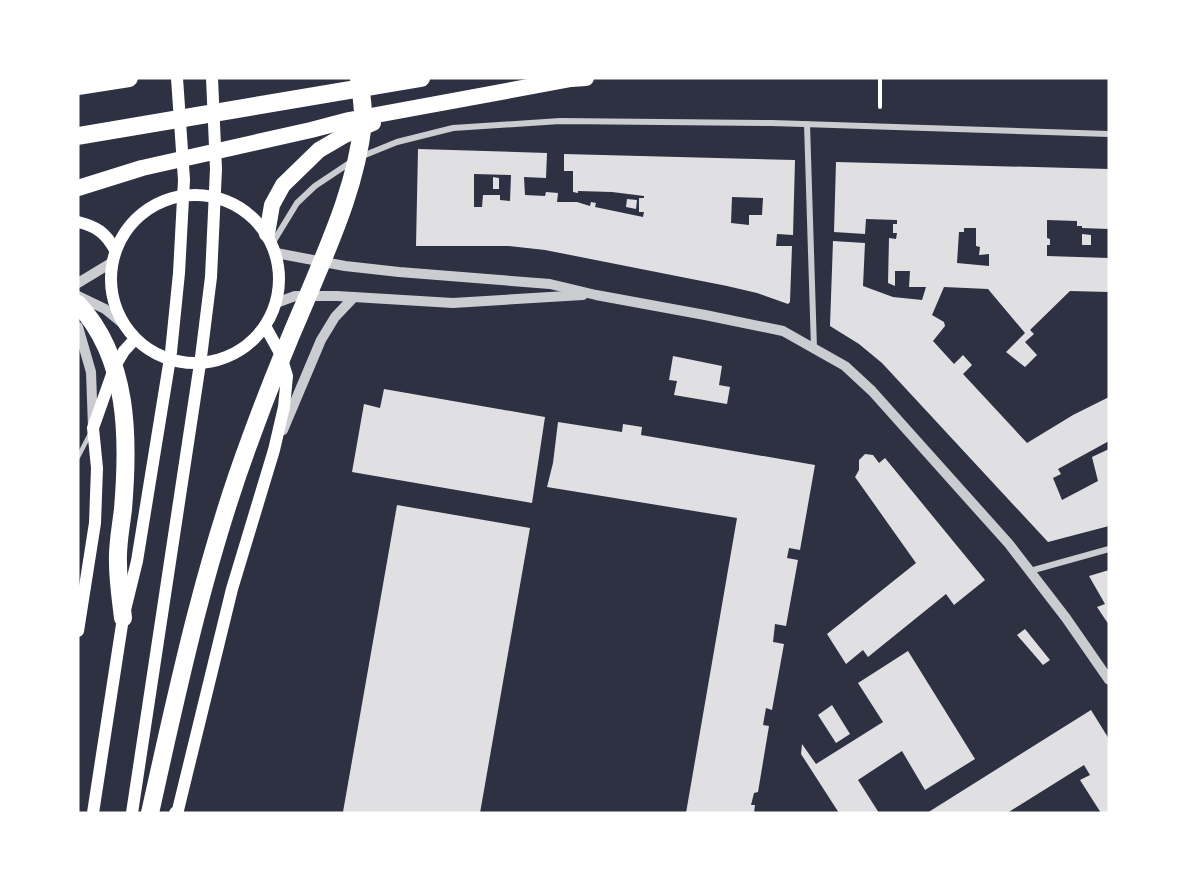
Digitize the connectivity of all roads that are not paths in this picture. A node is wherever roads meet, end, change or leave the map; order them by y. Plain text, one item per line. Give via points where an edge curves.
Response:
1 (129, 78) edge
2 (177, 78) edge
3 (212, 78) edge
4 (359, 78) edge
5 (421, 78) edge
6 (586, 78) edge
7 (78, 86) edge
8 (401, 110) junction
9 (807, 124) junction
10 (1109, 134) edge
11 (78, 136) edge
12 (78, 188) edge
13 (78, 222) edge
14 (272, 244) junction
15 (115, 250) junction
16 (111, 263) junction
17 (78, 283) edge
18 (596, 295) junction
19 (78, 296) edge
20 (353, 298) junction
21 (276, 303) junction
22 (78, 304) edge
23 (122, 323) junction
24 (265, 326) junction
25 (78, 327) edge
26 (135, 339) junction
27 (814, 348) junction
28 (93, 428) junction
29 (274, 450) junction
30 (78, 457) edge
31 (1109, 549) edge
32 (1029, 571) junction
33 (123, 618) junction
34 (78, 631) edge
35 (1109, 680) edge
36 (93, 813) edge
37 (132, 813) edge
38 (150, 813) edge
39 (175, 813) edge

1 - 7 highway
2 - 33 main road via 184,180 179,273 171,352 139,549
3 - 37 main road via 216,169 211,277
4 - 38 highway via 363,121 352,181 331,245 250,440 220,528
5 - 11 highway
6 - 8 highway
8 - 12 highway via 142,168
8 - 14 highway via 319,150 283,185 272,205
9 - 10 street
9 - 14 street via 560,121 453,128 397,142 354,160 297,202
9 - 27 street
13 - 15 main road via 93,225 108,237
14 - 15 main road via 255,219 240,207 205,194 186,194 167,199 135,218
14 - 18 street via 345,266 550,284
14 - 21 main road via 280,288
15 - 16 main road
16 - 17 street
16 - 23 main road via 113,301
18 - 20 street via 453,303
18 - 27 street via 783,331
19 - 23 street via 105,309
20 - 21 street via 295,296
20 - 29 street via 321,340
21 - 24 main road
22 - 33 highway via 92,320 111,358 121,394 127,441 118,562
23 - 26 main road
24 - 26 main road via 251,343 211,362 167,358
24 - 29 main road via 287,376
25 - 28 street via 91,372
26 - 28 main road via 115,366
27 - 32 street via 845,366 872,391
28 - 30 lane
28 - 34 main road via 97,468 95,523
29 - 39 main road via 232,589
31 - 32 street
32 - 35 street
33 - 36 main road

